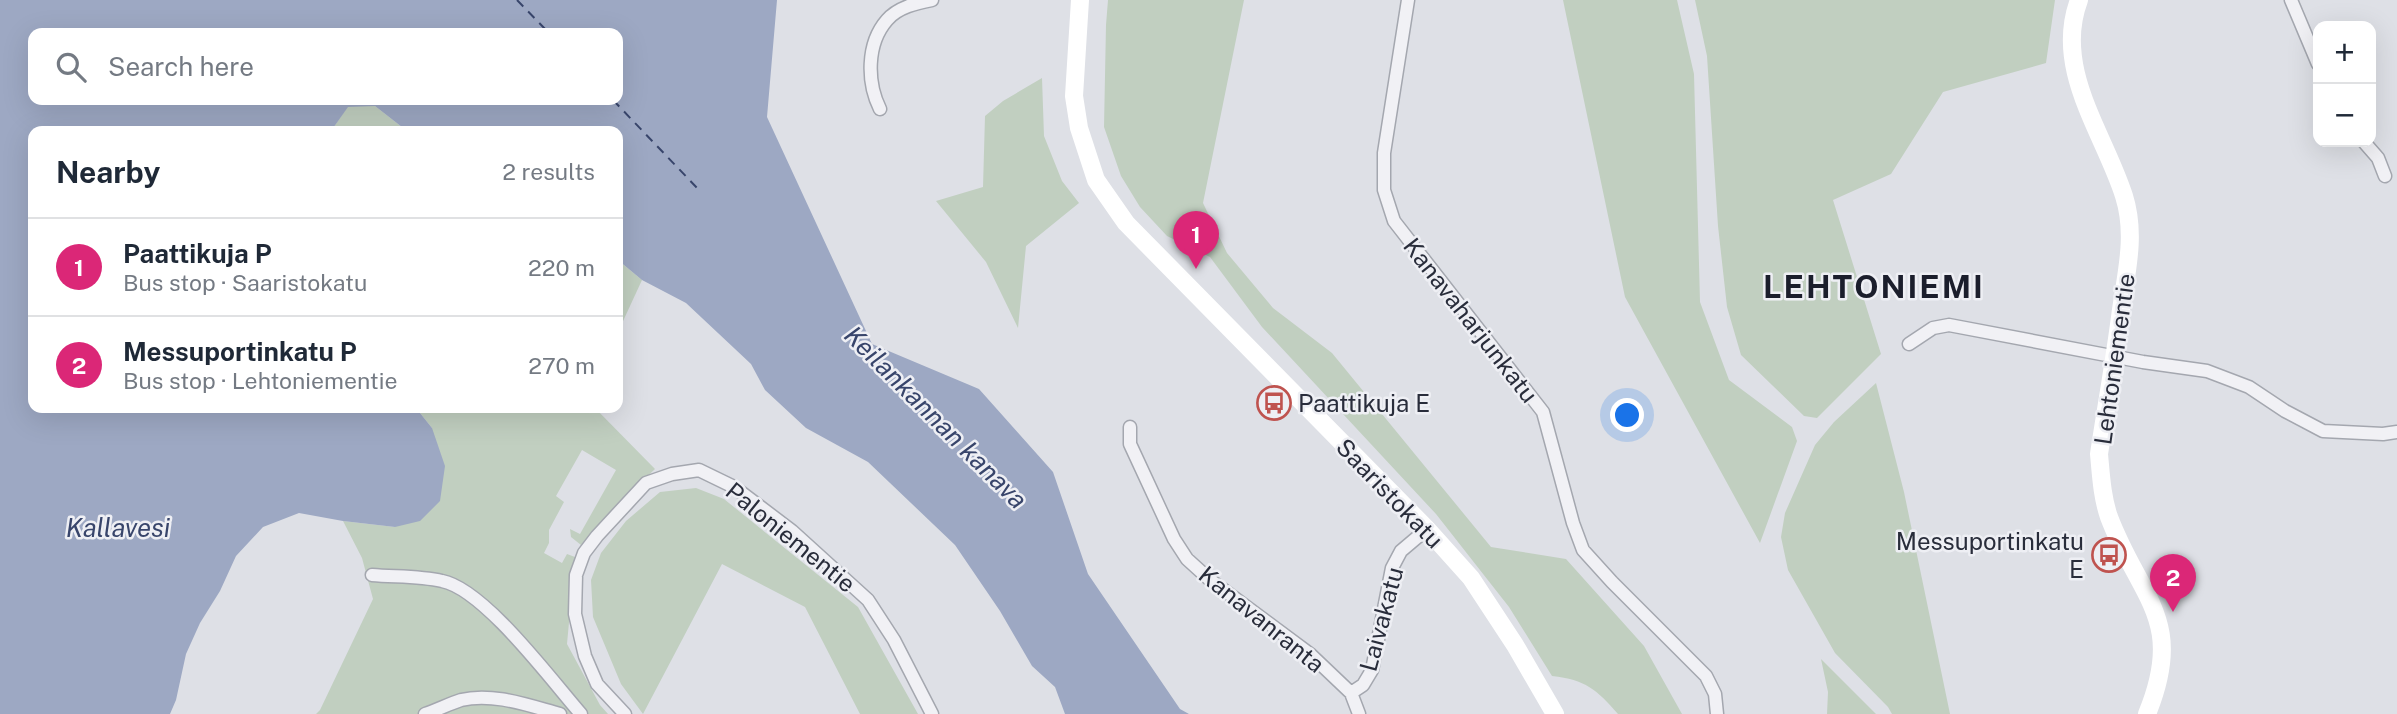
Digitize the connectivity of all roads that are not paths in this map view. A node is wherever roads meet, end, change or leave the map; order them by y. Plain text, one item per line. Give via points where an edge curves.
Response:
1 (932, 0) edge
2 (1080, 0) edge
3 (1408, 0) edge
4 (2079, 0) edge
5 (2291, 0) edge
6 (2313, 52) edge
7 (880, 109) dead end
8 (2368, 147) edge
9 (2385, 176) dead end
10 (1909, 344) dead end
11 (2115, 356) junction
12 (1130, 427) dead end
13 (2397, 432) edge
14 (1427, 529) junction
15 (372, 575) dead end
16 (1351, 693) junction
17 (425, 714) edge
18 (560, 714) edge
19 (581, 714) edge
20 (625, 714) edge
21 (932, 714) edge
22 (1359, 714) edge
23 (1555, 714) edge
24 (1717, 714) edge
25 (2147, 714) edge

1 - 7 street via 903,8 888,19 877,36 870,67 872,92
2 - 14 main road, Saaristokatu via 1074,96 1096,180 1126,223
3 - 24 street, Kanavaharjunkatu via 1384,153 1384,190 1394,221 1543,412 1583,550 1706,676
4 - 11 main road, Lehtoniementie via 2072,45 2075,76 2130,220
5 - 6 street
8 - 9 street
10 - 11 street via 1933,328 1949,325
11 - 13 street via 2207,371 2249,387 2323,431
11 - 25 main road, Lehtoniementie via 2099,454 2101,482 2109,516 2162,634 2161,671
12 - 16 street, Kanavanranta via 1129,444 1187,559 1310,654
14 - 16 street, Laivakatu via 1401,551 1392,568 1373,670
14 - 23 main road, Saaristokatu via 1471,579
15 - 19 street via 444,581 465,592 497,618
16 - 22 street, Laivakatu
17 - 18 street via 477,698
20 - 21 street, Paloniementie via 597,684 584,656 575,614 576,575 584,553 646,483 699,470 734,487 868,600

